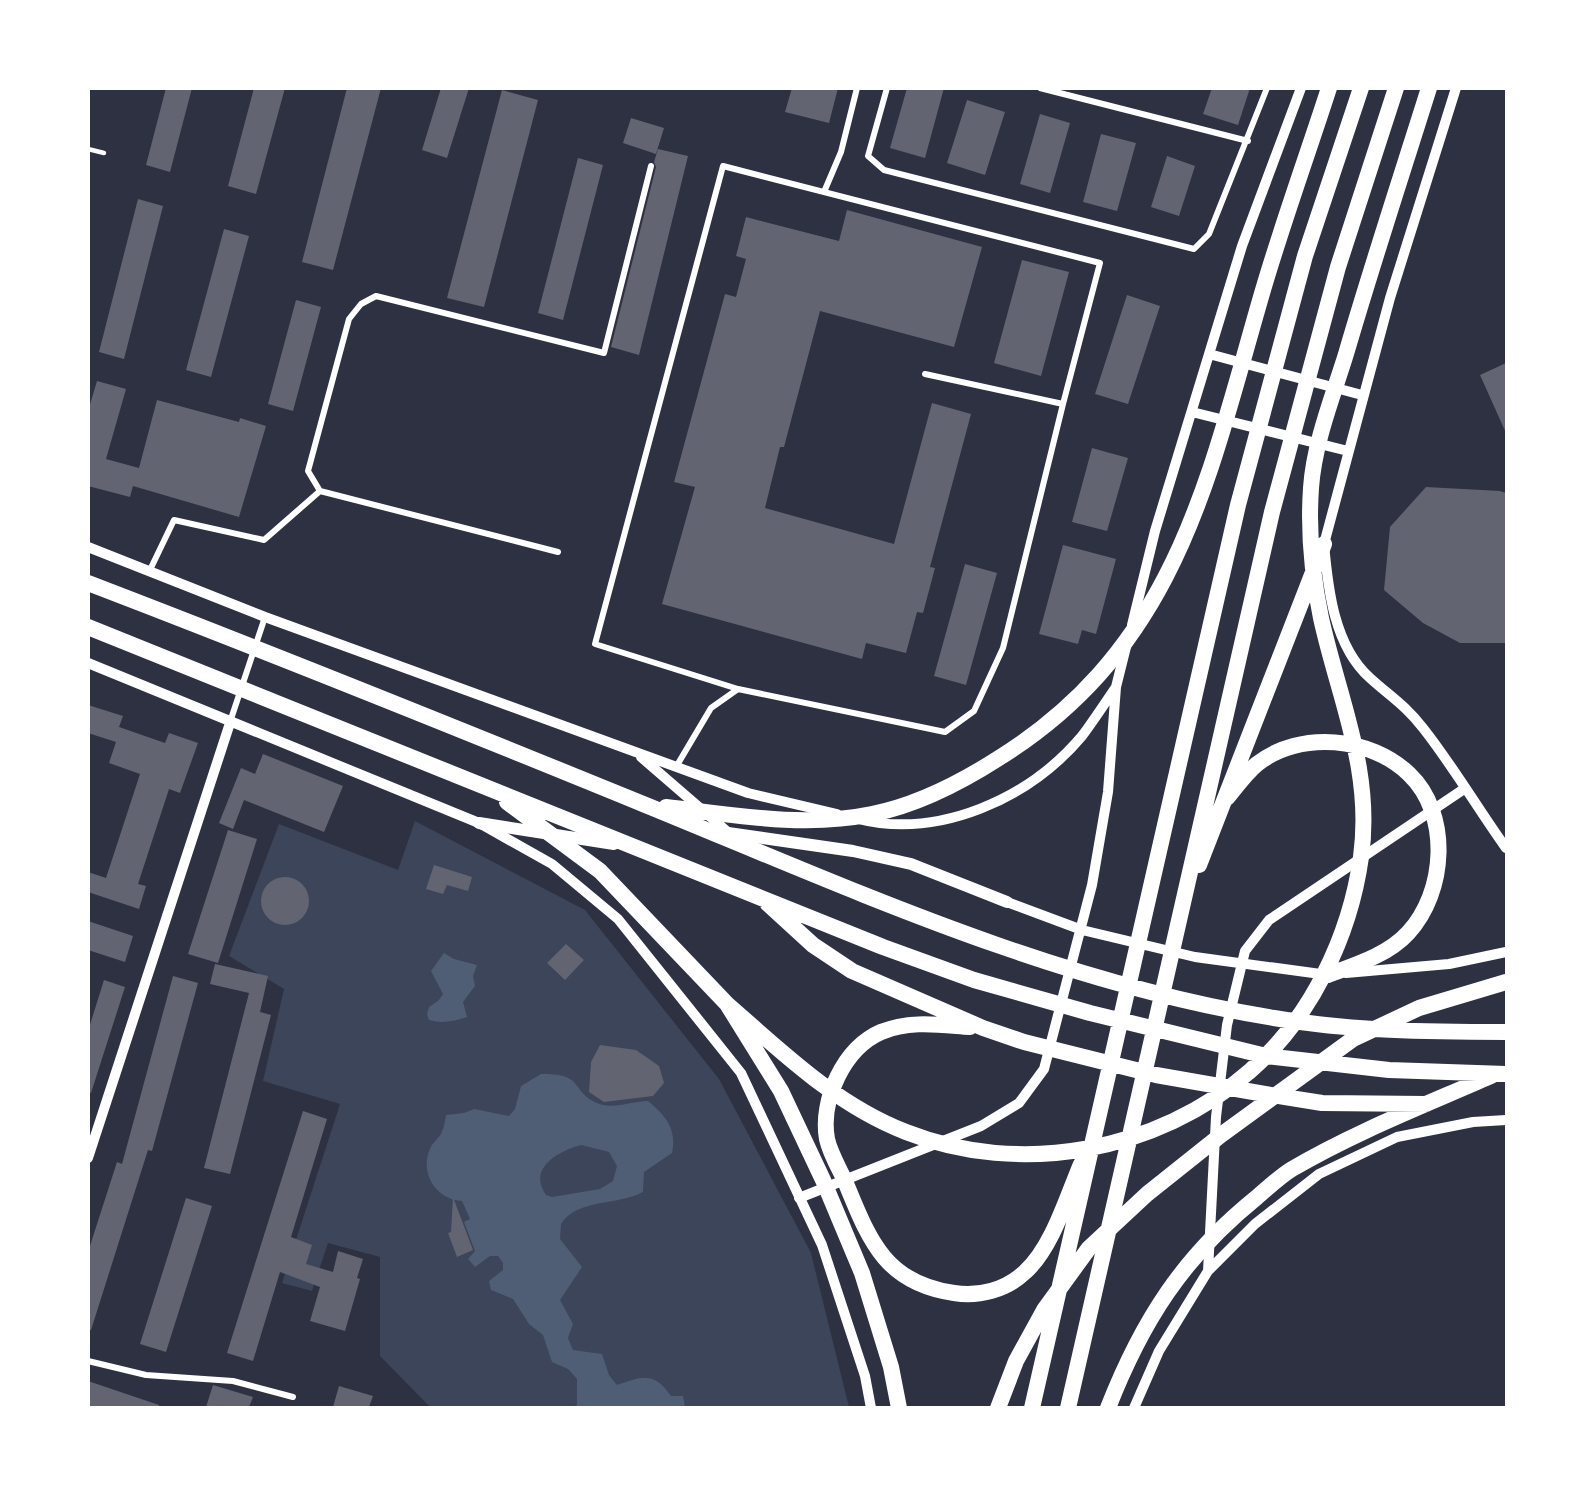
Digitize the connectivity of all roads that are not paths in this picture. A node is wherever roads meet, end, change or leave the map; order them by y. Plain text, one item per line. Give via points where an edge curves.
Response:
1 (857, 88) edge
2 (887, 88) edge
3 (1040, 88) edge
4 (1266, 88) edge
5 (1301, 88) edge
6 (1329, 88) edge
7 (1361, 88) edge
8 (1396, 88) edge
9 (1429, 88) edge
10 (1456, 88) edge
11 (1248, 141) junction
12 (88, 149) edge
13 (104, 153) dead end
14 (651, 166) dead end
15 (825, 192) junction
16 (1209, 354) junction
17 (925, 374) dead end
18 (1362, 395) junction
19 (1063, 404) junction
20 (1192, 412) junction
21 (1348, 451) junction
22 (320, 491) junction
23 (1324, 544) junction
24 (88, 547) edge
25 (558, 552) dead end
26 (149, 572) junction
27 (88, 583) edge
28 (265, 617) junction
29 (88, 628) edge
30 (255, 648) junction
31 (88, 663) edge
32 (1116, 687) junction
33 (241, 689) junction
34 (738, 689) junction
35 (230, 723) junction
36 (636, 753) junction
37 (676, 767) junction
38 (489, 789) junction
39 (1464, 789) junction
40 (1227, 798) junction
41 (642, 804) junction
42 (479, 823) junction
43 (730, 834) junction
44 (638, 848) junction
45 (1506, 848) edge
46 (764, 900) joint
47 (1007, 902) joint
48 (1180, 913) junction
49 (1506, 952) edge
50 (1328, 975) junction
51 (1506, 982) edge
52 (727, 1004) junction
53 (983, 1028) junction
54 (1506, 1032) edge
55 (1500, 1074) edge
56 (1426, 1104) junction
57 (1100, 1119) junction
58 (1506, 1120) edge
59 (88, 1158) edge
60 (800, 1198) junction
61 (1208, 1271) junction
62 (88, 1361) edge
63 (294, 1396) dead end
64 (871, 1407) edge
65 (899, 1407) edge
66 (998, 1407) edge
67 (1032, 1407) edge
68 (1068, 1407) edge
69 (1108, 1407) edge
70 (1134, 1407) edge

1 - 15 street via 841,152
2 - 11 street via 868,156 884,170 1194,249 1209,234
3 - 11 street
4 - 11 street
5 - 16 street via 1242,246
6 - 41 highway via 1193,522 1132,637 1100,676 1056,718 970,777 918,801 872,814 786,821
7 - 57 highway via 1305,256 1238,505
8 - 48 highway via 1338,267 1272,512
9 - 52 highway via 1325,422 1311,483 1309,533 1313,578 1352,727 1363,789 1361,856 1347,924 1318,985 1285,1034 1251,1071 1204,1105 1158,1128 1066,1153 1012,1154 960,1149 905,1132 852,1106 801,1069
10 - 18 street
12 - 13 lane
14 - 22 street via 604,353 376,296 361,304 349,319 308,471
15 - 19 street via 1100,263
15 - 34 street via 723,166 595,644
16 - 18 street
16 - 20 street
17 - 19 street
18 - 21 street
19 - 34 street via 1003,648 974,711 945,732
20 - 21 street
20 - 32 street via 1155,531
21 - 23 street
22 - 25 street
22 - 26 street via 264,540 174,520
23 - 39 street via 1327,580 1349,654 1417,721
23 - 40 highway
24 - 26 street
26 - 28 street
27 - 30 main road
27 - 41 highway
28 - 30 street
28 - 36 street
29 - 33 main road
29 - 38 highway
30 - 33 street
30 - 43 main road
31 - 35 street
32 - 37 street via 1081,737 1031,783 981,810 933,822 880,825 748,793
32 - 60 street via 1108,792 1092,885 1044,1069 1019,1103 981,1126
33 - 35 street
33 - 44 main road
34 - 37 street via 711,708
35 - 42 street
35 - 59 street
36 - 37 street
36 - 43 street
38 - 52 highway via 600,871
38 - 55 highway via 974,980 1090,1013 1266,1056 1389,1070
39 - 45 street
39 - 61 street via 1269,920 1245,951 1227,1025 1216,1118
40 - 48 highway
40 - 50 highway via 1257,764 1286,748 1320,741 1369,748 1410,774 1432,809 1441,850 1431,896 1408,934 1370,960
41 - 54 highway via 894,907 1099,978 1276,1019 1402,1031
42 - 44 main road
42 - 60 street via 552,864 618,919 741,1073
43 - 47 main road via 911,864
44 - 46 main road
46 - 53 highway via 813,945 852,971
47 - 50 street via 1082,930 1195,957
48 - 68 highway
49 - 50 street via 1449,964
51 - 66 highway via 1419,1008 1353,1039 1240,1120 1147,1194 1089,1248 1044,1310 1016,1361
52 - 65 highway via 781,1091 823,1180 862,1273
53 - 56 highway via 1146,1073 1259,1094 1322,1103
53 - 57 highway via 915,1023 880,1033 856,1050 839,1072 827,1110 827,1139 868,1237 896,1270 918,1286 971,1296 1003,1287 1026,1271 1051,1235
55 - 56 highway
56 - 69 highway via 1290,1170 1241,1210 1196,1255 1156,1305 1128,1355
57 - 67 highway
58 - 61 street via 1473,1122 1398,1137 1319,1174 1255,1224
60 - 64 street via 822,1245 865,1376
61 - 70 street via 1159,1351
62 - 63 street via 146,1375 233,1381

